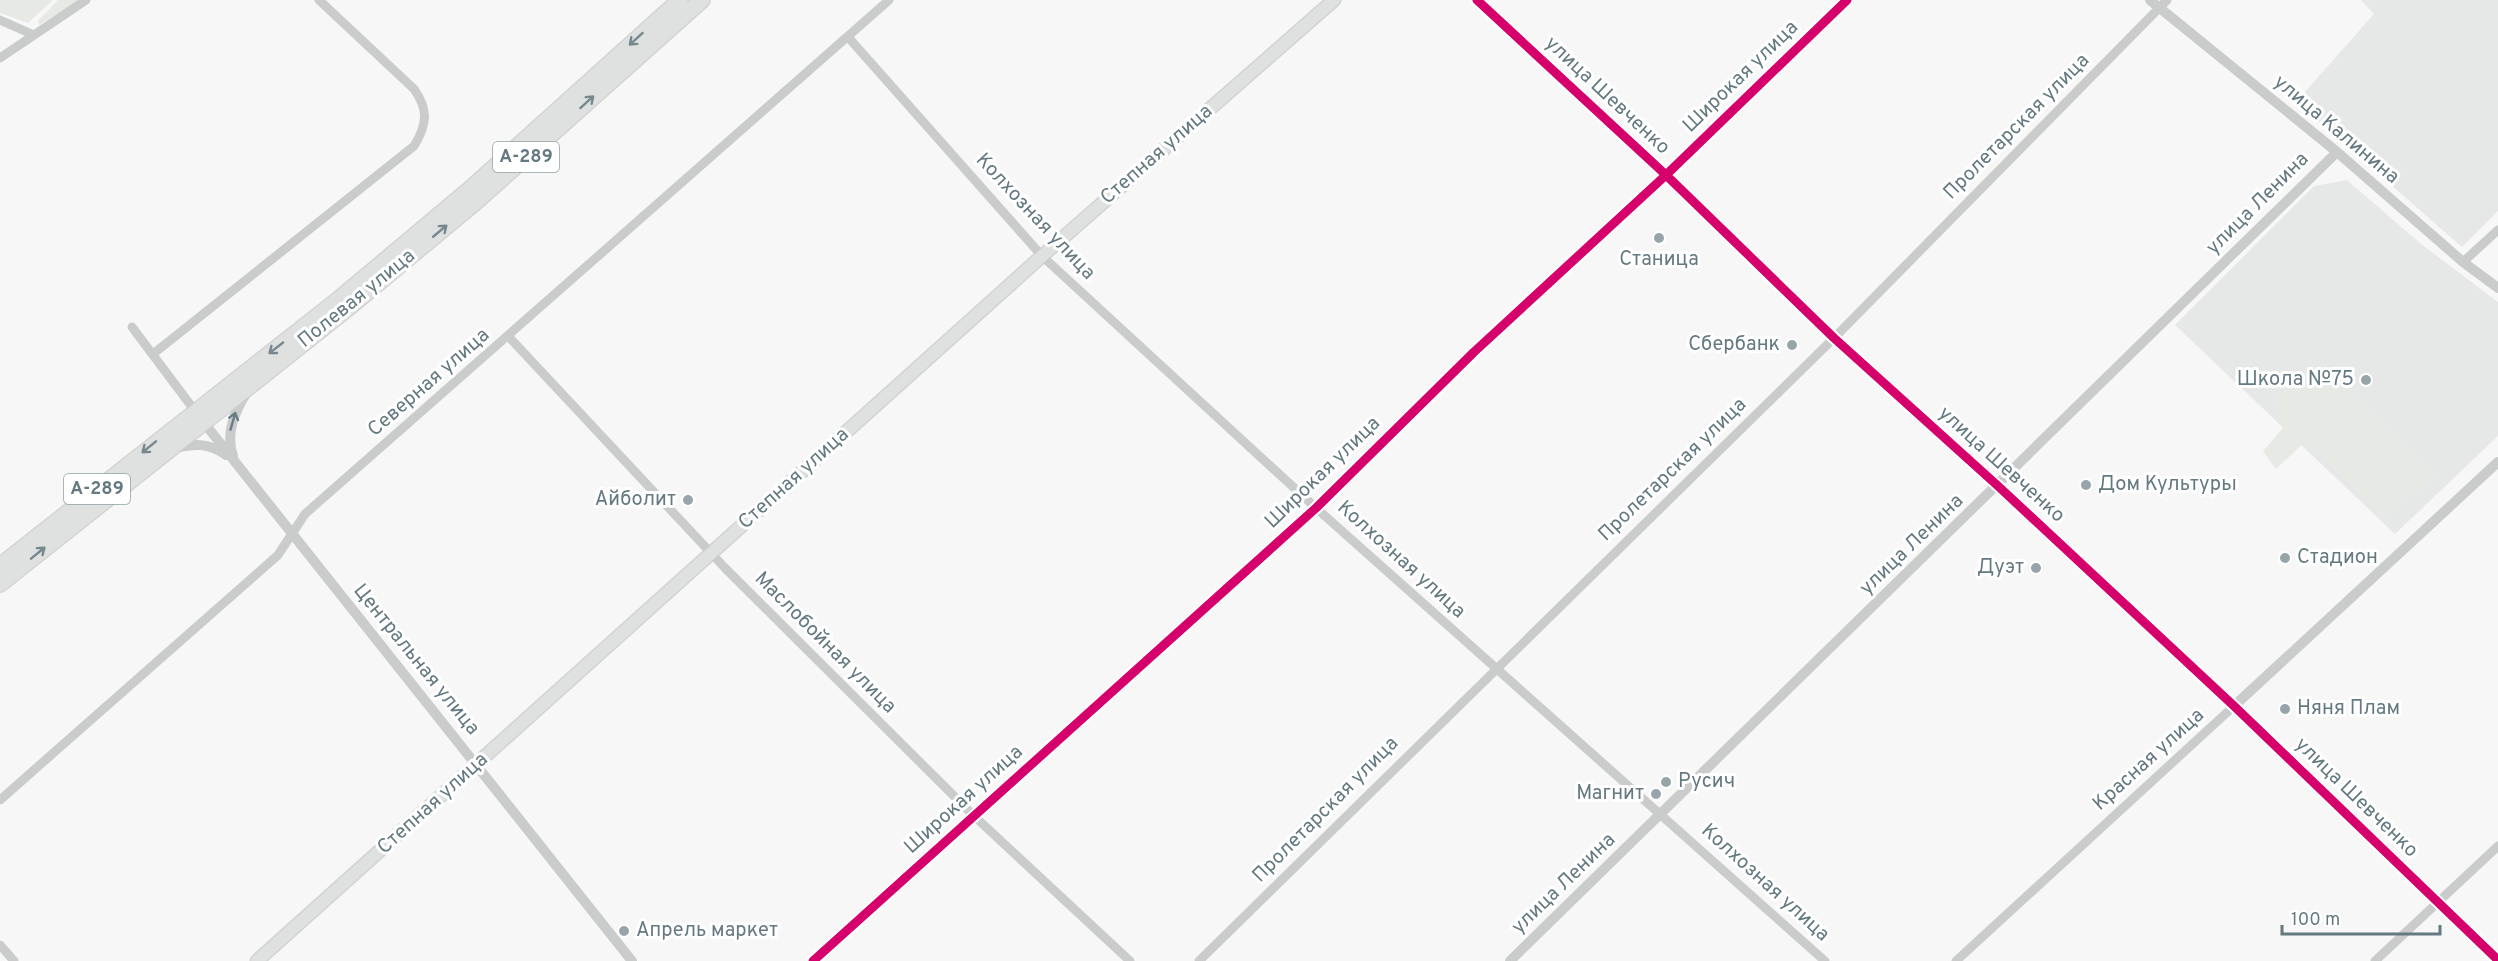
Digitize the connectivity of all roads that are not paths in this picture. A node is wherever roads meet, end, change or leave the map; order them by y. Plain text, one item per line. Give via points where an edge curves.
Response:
1 (86, 0) edge
2 (318, 0) edge
3 (680, 0) edge
4 (702, 0) edge
5 (889, 0) edge
6 (1334, 0) edge
7 (1477, 0) edge
8 (1847, 0) edge
9 (2159, 2) edge
10 (0, 20) edge
11 (34, 35) junction
12 (848, 37) junction
13 (0, 58) edge
14 (2337, 152) junction
15 (1666, 175) junction
16 (2498, 230) edge
17 (1042, 256) junction
18 (2463, 262) junction
19 (2498, 288) edge
20 (132, 327) dead end
21 (509, 337) junction
22 (1834, 338) junction
23 (153, 354) junction
24 (252, 383) junction
25 (199, 416) junction
26 (170, 448) junction
27 (235, 462) junction
28 (2498, 462) edge
29 (1998, 486) junction
30 (1316, 508) junction
31 (291, 534) junction
32 (712, 552) junction
33 (0, 566) edge
34 (0, 584) edge
35 (1495, 668) junction
36 (2234, 706) junction
37 (477, 764) junction
38 (0, 800) edge
39 (1661, 814) junction
40 (974, 815) junction
41 (2498, 846) edge
42 (2439, 901) junction
43 (0, 945) edge
44 (2498, 960) edge
45 (14, 961) edge
46 (257, 961) edge
47 (632, 961) edge
48 (813, 961) edge
49 (1130, 961) edge
50 (1199, 961) edge
51 (1510, 961) edge
52 (1825, 961) edge
53 (1956, 961) edge
54 (2374, 961) edge

1 - 11 street
2 - 23 street via 414,89 423,101 426,115 423,131 414,146
3 -> 25 highway, Полевая улица / А-289 via 469,190
24 -> 4 highway, Полевая улица / А-289 via 478,200
5 - 12 street, Северная улица
6 - 17 main road, Степная улица
7 - 15 street, улица Шевченко
8 - 15 street, Широкая улица
9 - 14 street, улица Калинина
9 - 22 street, Пролетарская улица
10 - 11 street
11 - 13 street
12 - 17 street, Колхозная улица
12 - 21 street, Северная улица
14 - 18 street, улица Калинина
14 - 29 street, улица Ленина
15 - 22 street, улица Шевченко
15 - 30 street, Широкая улица via 1474,352
16 - 18 street
17 - 30 street, Колхозная улица
17 - 32 main road, Степная улица
18 - 19 street, улица Калинина
20 - 23 street
21 - 31 street, Северная улица via 305,514
21 - 32 street, Маслобойная улица
22 - 29 street, улица Шевченко
22 - 35 street, Пролетарская улица
23 - 25 street
24 - 25 highway, Полевая улица / А-289
27 -> 24 street, А-289 via 231,450 232,421
25 - 26 highway, Полевая улица / А-289
25 - 27 street, Центральная улица
25 -> 33 highway, Полевая улица / А-289
26 - 27 street, А-289 via 199,443 216,448
34 -> 26 highway, Полевая улица / А-289
27 - 31 street, Центральная улица
28 - 36 street, Красная улица
29 - 36 street, улица Шевченко
29 - 39 street, улица Ленина
30 - 35 street, Колхозная улица
30 - 40 street, Широкая улица
31 - 37 street, Центральная улица
31 - 38 street, Северная улица via 278,555
32 - 37 main road, Степная улица
32 - 40 street, Маслобойная улица
35 - 39 street, Колхозная улица
35 - 50 street, Пролетарская улица
36 - 42 street, улица Шевченко
36 - 53 street, Красная улица
37 - 46 main road, Степная улица
37 - 47 street, Центральная улица
39 - 51 street, улица Ленина
39 - 52 street, Колхозная улица
40 - 48 street, Широкая улица
40 - 49 street, Маслобойная улица
41 - 42 street
42 - 44 street, улица Шевченко
42 - 54 street
43 - 45 street

